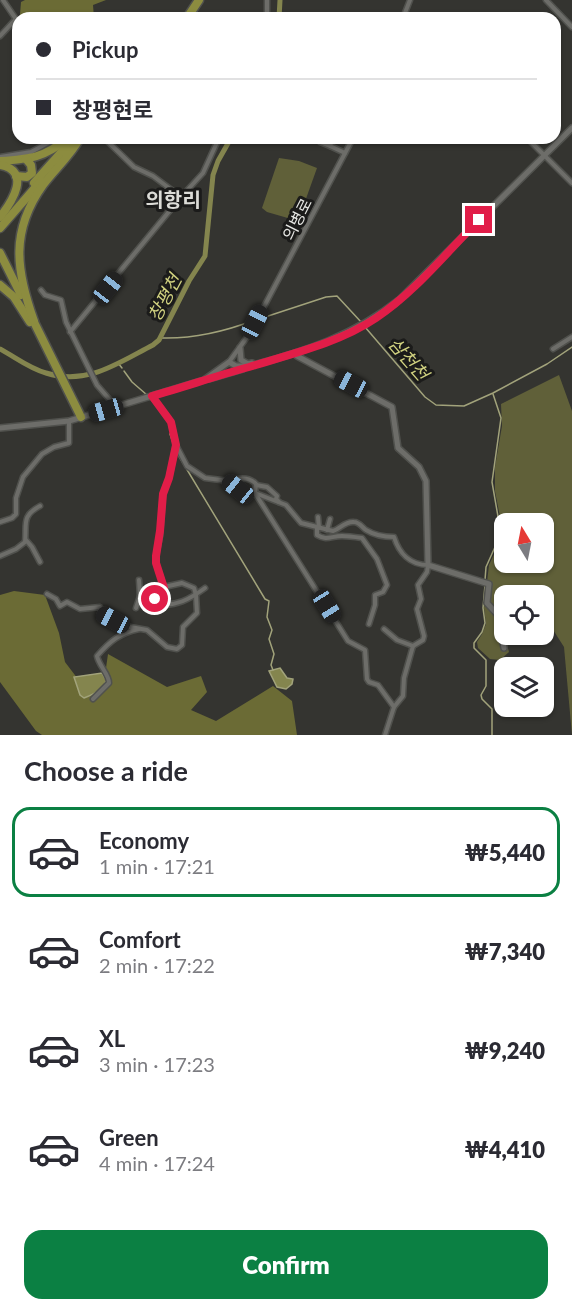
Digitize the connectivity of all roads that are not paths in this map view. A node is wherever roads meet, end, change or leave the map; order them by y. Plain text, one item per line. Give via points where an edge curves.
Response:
1 (3, 0) edge
2 (546, 0) edge
3 (558, 12) edge
4 (12, 15) edge
5 (561, 16) edge
6 (12, 25) edge
7 (572, 27) edge
8 (0, 36) edge
9 (572, 129) edge
10 (561, 140) edge
11 (46, 144) edge
12 (60, 144) edge
13 (69, 144) edge
14 (74, 144) edge
15 (77, 144) edge
16 (110, 144) edge
17 (216, 144) edge
18 (325, 144) edge
19 (350, 144) edge
20 (533, 144) edge
21 (557, 144) edge
22 (330, 146) joint
23 (345, 153) junction
24 (545, 156) junction
25 (26, 159) junction
26 (0, 161) edge
27 (16, 176) junction
28 (572, 183) edge
29 (181, 197) junction
30 (3, 218) edge
31 (0, 228) edge
32 (0, 252) edge
33 (0, 261) edge
34 (0, 285) edge
35 (41, 290) dead end
36 (32, 322) junction
37 (70, 332) junction
38 (572, 337) edge
39 (240, 348) junction
40 (553, 349) dead end
41 (295, 353) junction
42 (272, 360) junction
43 (229, 362) junction
44 (250, 366) junction
45 (204, 380) junction
46 (64, 388) junction
47 (152, 396) junction
48 (116, 407) junction
49 (75, 419) junction
50 (0, 428) edge
51 (176, 445) junction
52 (229, 481) junction
53 (256, 485) junction
54 (255, 493) junction
55 (280, 502) junction
56 (40, 506) dead end
57 (17, 512) junction
58 (26, 516) junction
59 (318, 517) dead end
60 (330, 519) dead end
61 (0, 522) edge
62 (318, 528) junction
63 (327, 530) junction
64 (25, 539) junction
65 (0, 556) edge
66 (40, 562) dead end
67 (428, 565) junction
68 (139, 580) dead end
69 (164, 587) junction
70 (205, 588) dead end
71 (47, 594) dead end
72 (196, 595) junction
73 (140, 596) junction
74 (156, 602) junction
75 (136, 608) dead end
76 (153, 611) dead end
77 (369, 624) dead end
78 (140, 629) junction
79 (384, 629) dead end
80 (413, 646) junction
81 (504, 648) dead end
82 (93, 699) dead end
83 (394, 707) junction
84 (386, 735) edge

1 - 4 street
2 - 3 street
5 - 7 street
6 - 8 street
9 - 10 main road
11 - 26 street
12 - 25 highway via 48,153
13 - 30 highway
14 - 30 highway
15 - 36 highway via 37,195 21,236 21,279
16 - 29 street via 134,167
17 - 29 street via 203,173
18 - 22 street
19 - 23 street, 의병로
20 - 24 street
21 - 24 main road
22 - 23 street
23 - 39 street, 의병로
24 - 28 street
24 - 41 main road via 399,300 356,330
25 - 26 highway
25 - 27 highway via 32,172 27,177
26 - 27 highway
27 - 30 highway via 16,192
29 - 37 street
30 - 31 highway
32 - 36 highway
33 - 36 highway
34 - 36 highway
35 - 37 street via 61,300
36 - 46 highway
36 - 46 highway via 52,356
37 - 48 street via 96,383
38 - 40 street
39 - 42 main road via 245,363
39 - 43 street
41 - 42 main road
41 - 67 main road via 392,407 398,448 419,467 426,482
42 - 44 main road
43 - 44 main road
43 - 45 main road
44 - 45 main road
45 - 47 main road
46 - 49 highway
47 - 48 main road
47 - 51 street via 171,422
48 - 49 main road
49 - 50 main road
49 - 57 street via 69,443 42,454 23,477 16,498
51 - 52 street via 187,466 205,478
51 - 69 street via 163,494 156,556
52 - 53 street via 243,478
52 - 54 street via 238,489
53 - 54 street
53 - 55 street via 267,487
54 - 55 street
54 - 83 street via 348,640 365,650 369,682 378,685
55 - 62 street via 301,523
56 - 58 street
57 - 58 street
57 - 61 street
58 - 64 street
59 - 62 street
60 - 63 street
62 - 63 street
62 - 77 street via 320,537 362,538 376,559 387,585 375,595
63 - 67 street via 337,530 353,521 373,534 394,537 405,557
64 - 65 street via 16,549
64 - 66 street
67 - 80 street via 418,585 417,609 424,636
67 - 81 main road via 489,584 488,603 498,615
68 - 73 street
69 - 72 street via 184,583 194,588
69 - 74 street
70 - 72 street
71 - 78 street via 60,606 67,602 80,609 100,608 102,614 119,625
72 - 74 street via 172,606
72 - 78 street via 197,613 183,627 179,648 167,647 150,631
73 - 74 street
73 - 75 street
74 - 76 street
78 - 82 street via 122,633 98,656 110,683
79 - 80 street
80 - 83 street via 403,696
83 - 84 street

